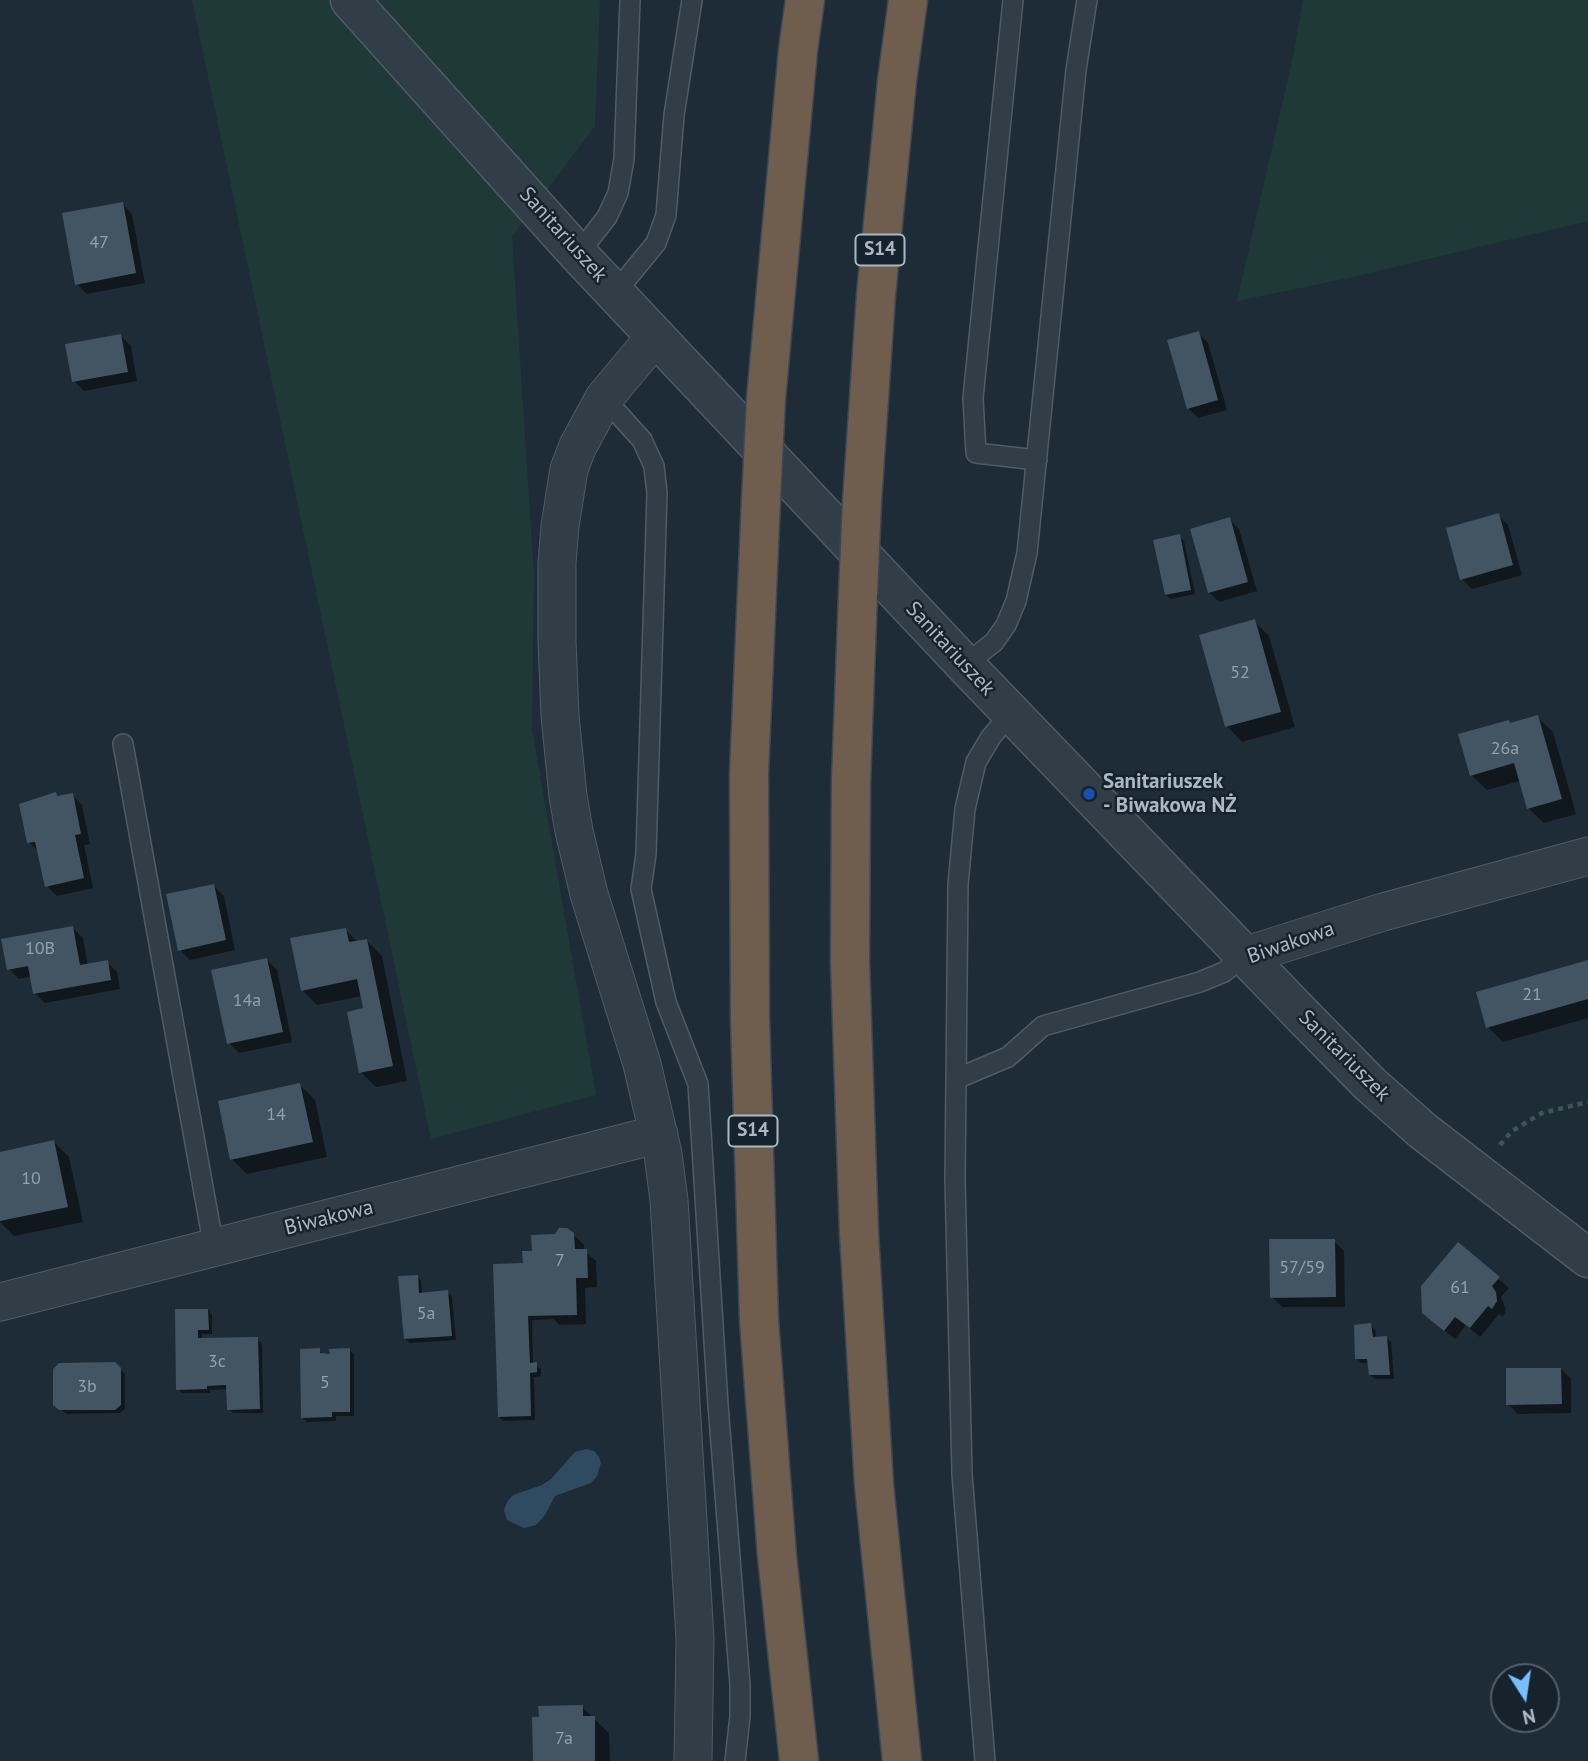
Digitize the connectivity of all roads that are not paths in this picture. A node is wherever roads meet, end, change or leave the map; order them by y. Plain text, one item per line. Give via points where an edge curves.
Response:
1 (350, 0) edge
2 (630, 0) edge
3 (692, 0) edge
4 (805, 0) edge
5 (908, 0) edge
6 (1013, 0) edge
7 (1087, 0) edge
8 (578, 254) junction
9 (615, 293) junction
10 (656, 336) junction
11 (604, 398) junction
12 (1037, 460) junction
13 (965, 665) junction
14 (1011, 713) junction
15 (123, 744) dead end
16 (1588, 856) edge
17 (1244, 956) junction
18 (956, 1079) junction
19 (659, 1134) junction
20 (214, 1248) junction
21 (1588, 1258) edge
22 (0, 1302) edge
23 (693, 1761) edge
24 (735, 1761) edge
25 (799, 1761) edge
26 (902, 1761) edge
27 (985, 1761) edge

1 - 8 street, Sanitariuszek
2 - 8 lane via 624,159 618,194 607,218
3 - 9 lane via 674,115 666,215 656,243
4 - 25 highway, S14, bridge via 766,399 750,773 750,1018 758,1292 777,1556
5 - 26 highway, S14, bridge via 877,282 862,501 850,962 874,1485
6 - 12 lane via 973,398 976,453
7 - 12 lane
8 - 9 street, Sanitariuszek
9 - 10 street, Sanitariuszek
10 - 11 street
10 - 13 street, Sanitariuszek
11 - 19 street via 578,446 564,498 557,563 560,716 580,860
11 - 24 lane via 642,440 654,466 657,493 646,854 640,889 666,1002 698,1084 740,1685
12 - 13 lane via 1027,553 1016,601 994,642
13 - 14 street, Sanitariuszek
14 - 17 street, Sanitariuszek
14 - 18 lane via 976,761 965,809 958,886
15 - 20 lane
16 - 17 street, Biwakowa
17 - 18 lane, Biwakowa via 1224,972 1200,982 1043,1026 1008,1057
17 - 21 street, Sanitariuszek via 1423,1131
18 - 27 lane via 962,1474
19 - 20 street, Biwakowa
19 - 23 street via 676,1294 694,1612
20 - 22 street, Biwakowa

